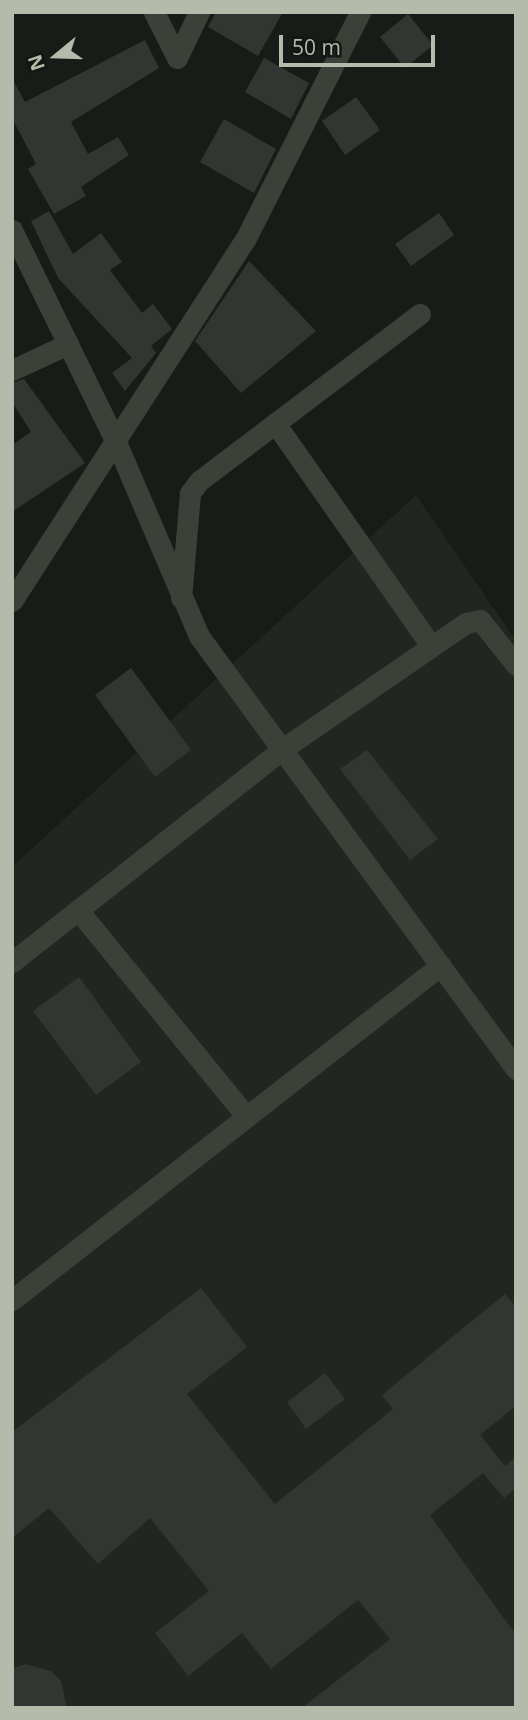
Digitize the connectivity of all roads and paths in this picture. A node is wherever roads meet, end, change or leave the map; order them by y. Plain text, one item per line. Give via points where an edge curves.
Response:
1 (153, 12) edge
2 (199, 12) edge
3 (360, 12) edge
4 (12, 230) edge
5 (420, 314) dead end
6 (68, 344) junction
7 (12, 370) edge
8 (275, 423) junction
9 (117, 444) junction
10 (12, 601) edge
11 (180, 604) junction
12 (431, 646) junction
13 (516, 665) edge
14 (281, 750) junction
15 (78, 910) junction
16 (12, 962) edge
17 (441, 965) junction
18 (516, 1069) edge
19 (247, 1117) junction
20 (12, 1300) edge

1 - 2 street via 177,58
3 - 9 street via 245,240
4 - 6 street
5 - 8 street
6 - 7 street
6 - 9 street
8 - 11 street via 190,493
8 - 12 street
9 - 10 street
9 - 11 street
11 - 14 street
12 - 13 street via 480,620
12 - 14 street
14 - 15 street
14 - 17 street
15 - 16 street
15 - 19 street
17 - 18 street
17 - 19 street
19 - 20 street

